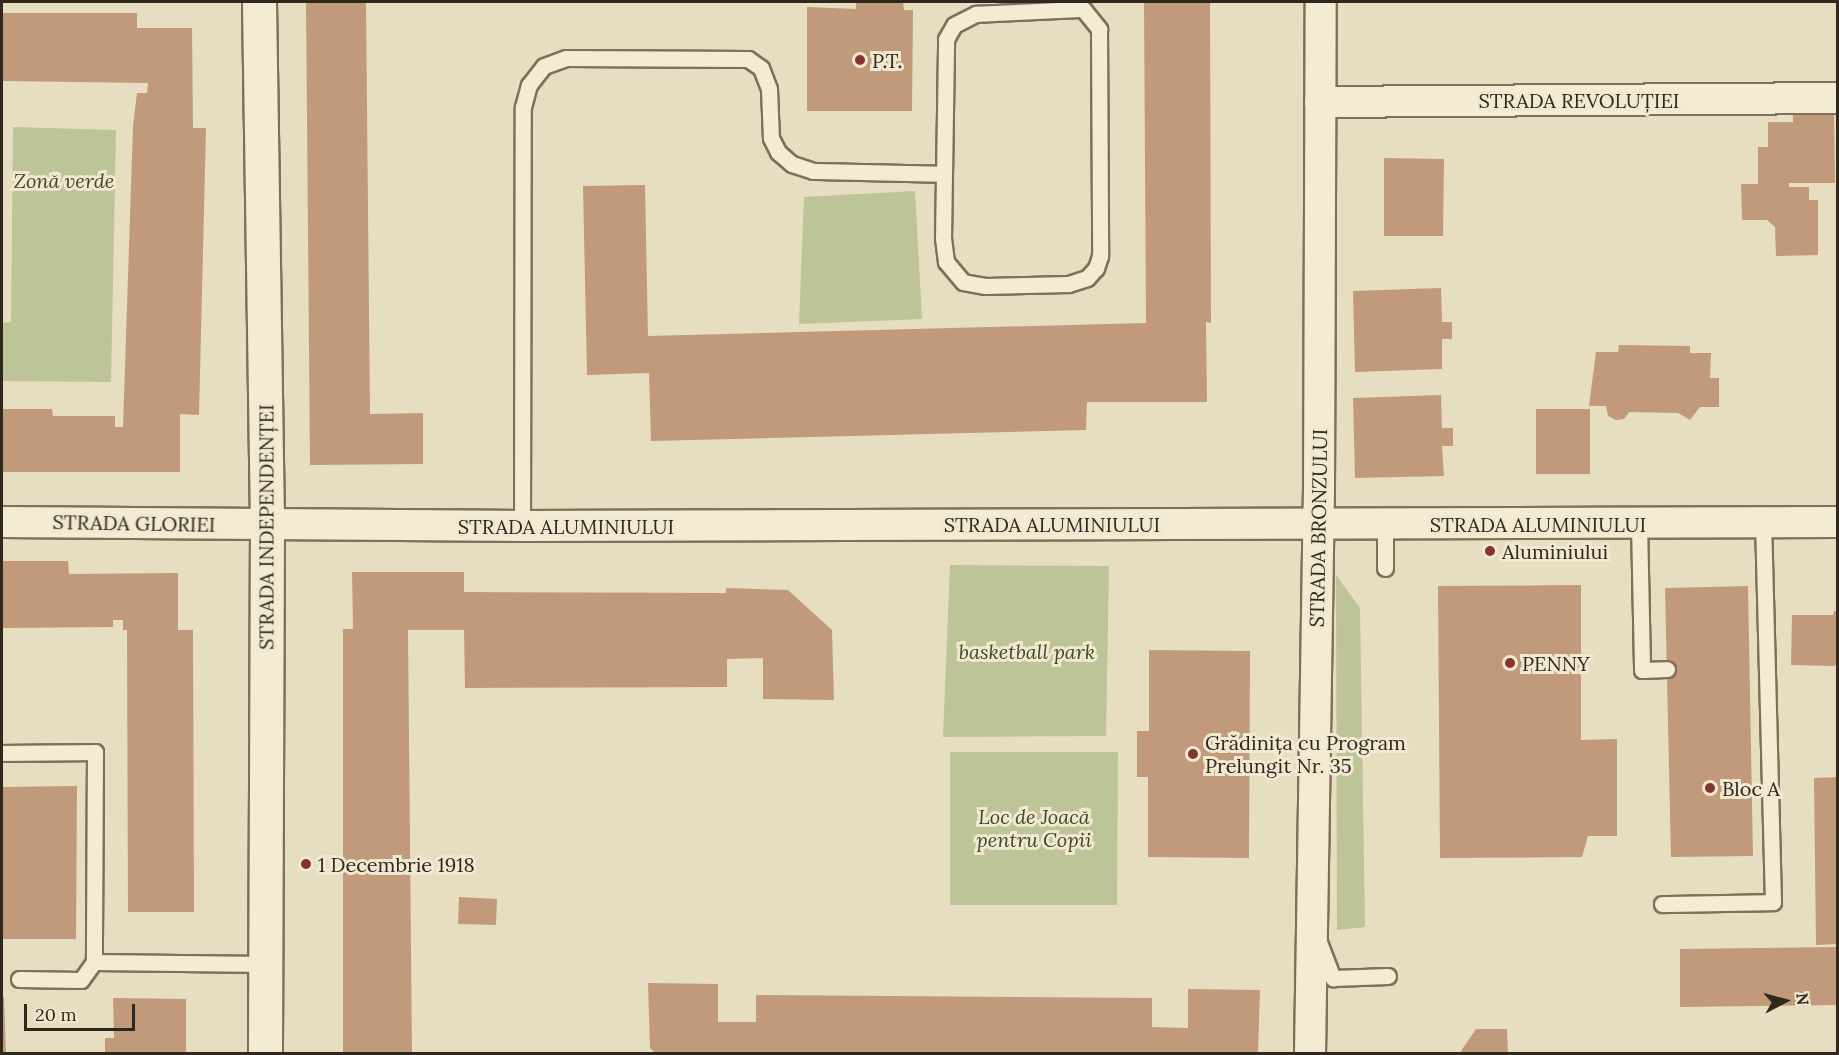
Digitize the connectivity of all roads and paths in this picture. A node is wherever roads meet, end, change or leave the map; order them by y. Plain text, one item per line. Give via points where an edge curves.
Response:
1 (259, 2) edge
2 (1321, 2) edge
3 (1083, 5) edge
4 (1838, 98) edge
5 (1320, 102) junction
6 (943, 174) junction
7 (2, 522) edge
8 (1838, 522) edge
9 (1639, 523) junction
10 (1763, 523) junction
11 (1319, 524) junction
12 (267, 525) junction
13 (1385, 525) junction
14 (522, 526) junction
15 (1385, 568) dead end
16 (1667, 669) dead end
17 (2, 753) edge
18 (1662, 904) dead end
19 (1312, 927) junction
20 (94, 962) junction
21 (266, 964) junction
22 (1388, 976) dead end
23 (19, 979) dead end
24 (265, 1053) edge
25 (1310, 1053) edge

1 - 12 main road, STRADA INDEPENDENȚEI
2 - 5 street, STRADA BRONZULUI
3 - 6 lane via 989,12 954,25 946,39
3 - 6 lane via 1099,30 1100,256 1096,268 1087,278 1068,284 985,286 963,282 946,262
4 - 5 street, STRADA REVOLUȚIEI
5 - 11 street, STRADA BRONZULUI
6 - 14 lane via 813,171 792,164 778,152 771,138 769,89 761,68 748,59 566,57 544,66 529,86 523,107
7 - 12 street, STRADA GLORIEI
8 - 10 street, STRADA ALUMINIULUI
9 - 10 street, STRADA ALUMINIULUI
9 - 13 street, STRADA ALUMINIULUI
9 - 16 lane via 1642,670
10 - 18 lane via 1773,902
11 - 13 street, STRADA ALUMINIULUI
11 - 14 street, STRADA ALUMINIULUI
11 - 19 street, STRADA BRONZULUI
12 - 14 street, STRADA ALUMINIULUI
12 - 21 main road, STRADA INDEPENDENȚEI
13 - 15 lane
17 - 20 lane via 95,752
19 - 22 lane via 1333,978
19 - 25 street, STRADA BRONZULUI
20 - 21 lane
20 - 23 lane via 81,980
21 - 24 main road, STRADA INDEPENDENȚEI

